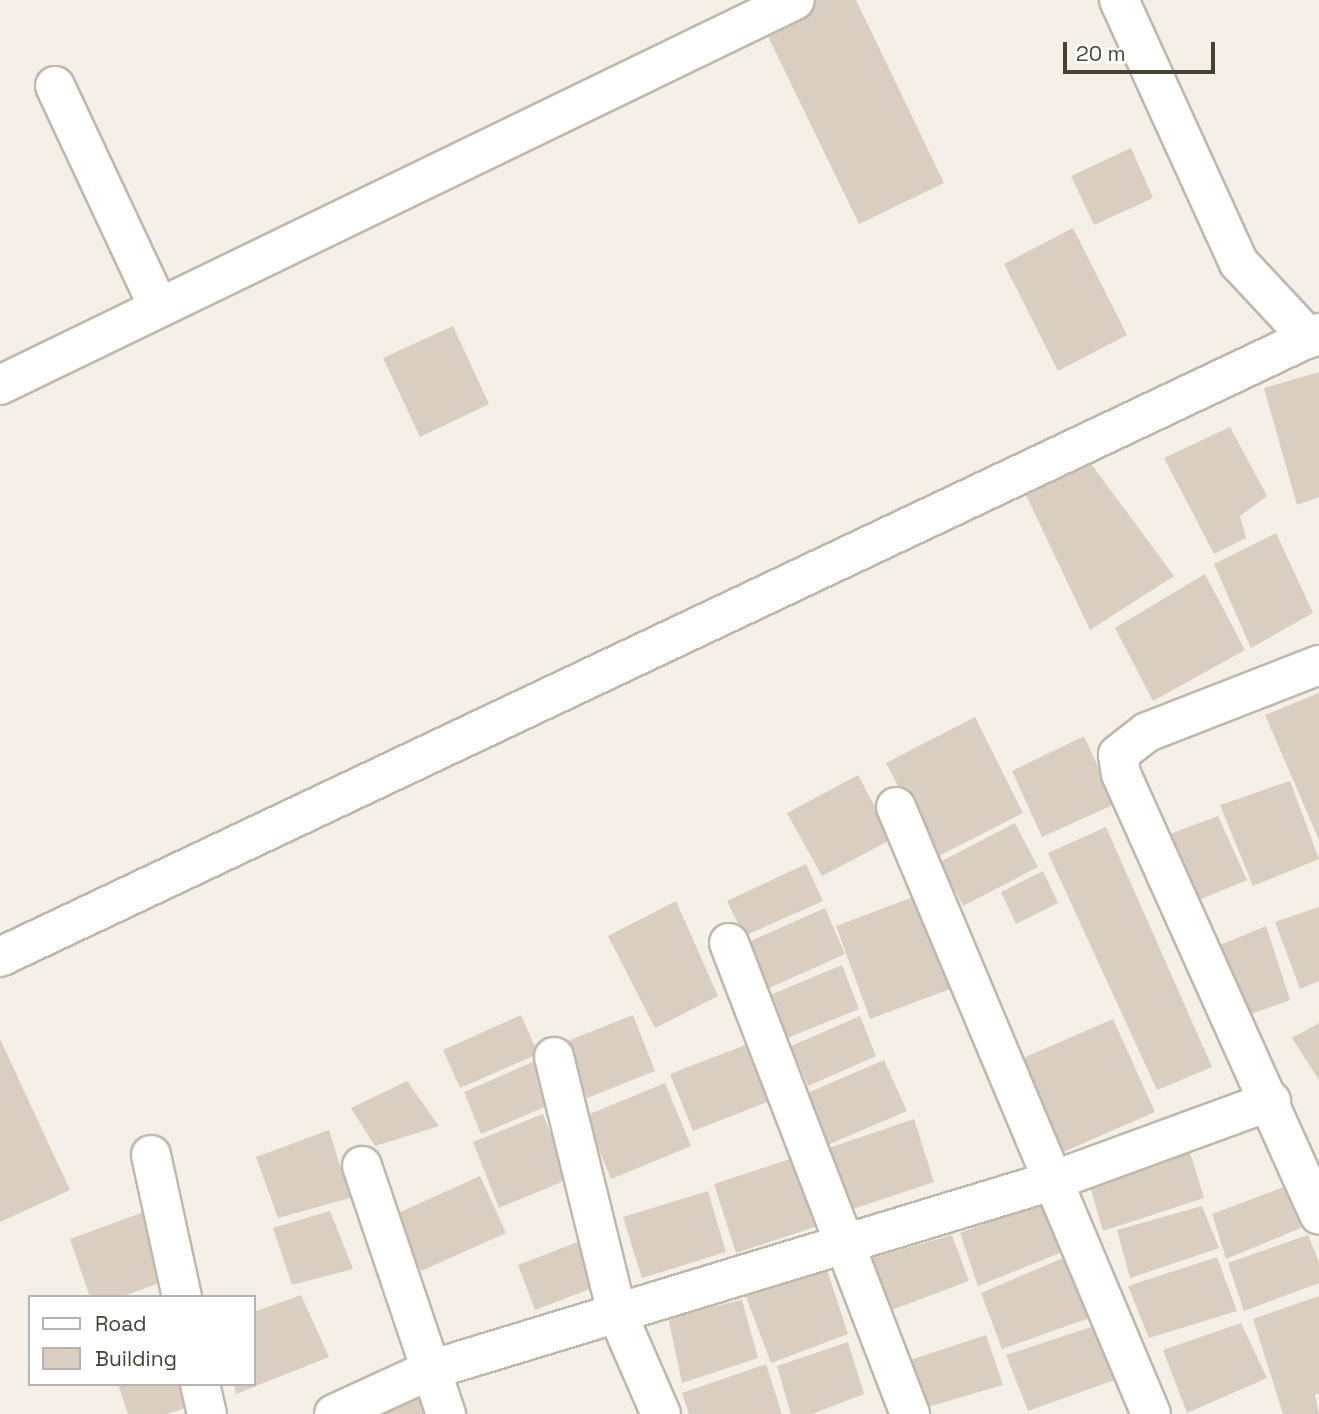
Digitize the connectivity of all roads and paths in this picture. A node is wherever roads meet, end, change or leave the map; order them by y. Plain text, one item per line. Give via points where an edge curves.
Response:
1 (794, 0) edge
2 (1119, 0) edge
3 (55, 86) dead end
4 (159, 308) junction
5 (1314, 336) edge
6 (0, 385) edge
7 (1319, 665) edge
8 (896, 807) dead end
9 (729, 943) dead end
10 (0, 957) edge
11 (554, 1057) dead end
12 (1271, 1101) junction
13 (151, 1155) dead end
14 (362, 1166) dead end
15 (1055, 1180) junction
16 (1319, 1215) edge
17 (848, 1243) junction
18 (182, 1295) edge
19 (617, 1313) junction
20 (430, 1370) junction
21 (200, 1386) edge
22 (207, 1414) edge
23 (334, 1414) edge
24 (446, 1414) edge
25 (661, 1414) edge
26 (910, 1414) edge
27 (1151, 1414) edge

1 - 4 street
2 - 5 street via 1239,263
3 - 4 street
4 - 6 street
5 - 10 street
7 - 12 street via 1147,732 1118,755 1121,774
8 - 15 street
9 - 17 street
11 - 19 street
12 - 15 street
12 - 16 street
13 - 18 street
14 - 20 street
15 - 17 street
15 - 27 street
17 - 19 street
17 - 26 street
19 - 20 street
19 - 25 street
20 - 23 street
20 - 24 street
21 - 22 street

